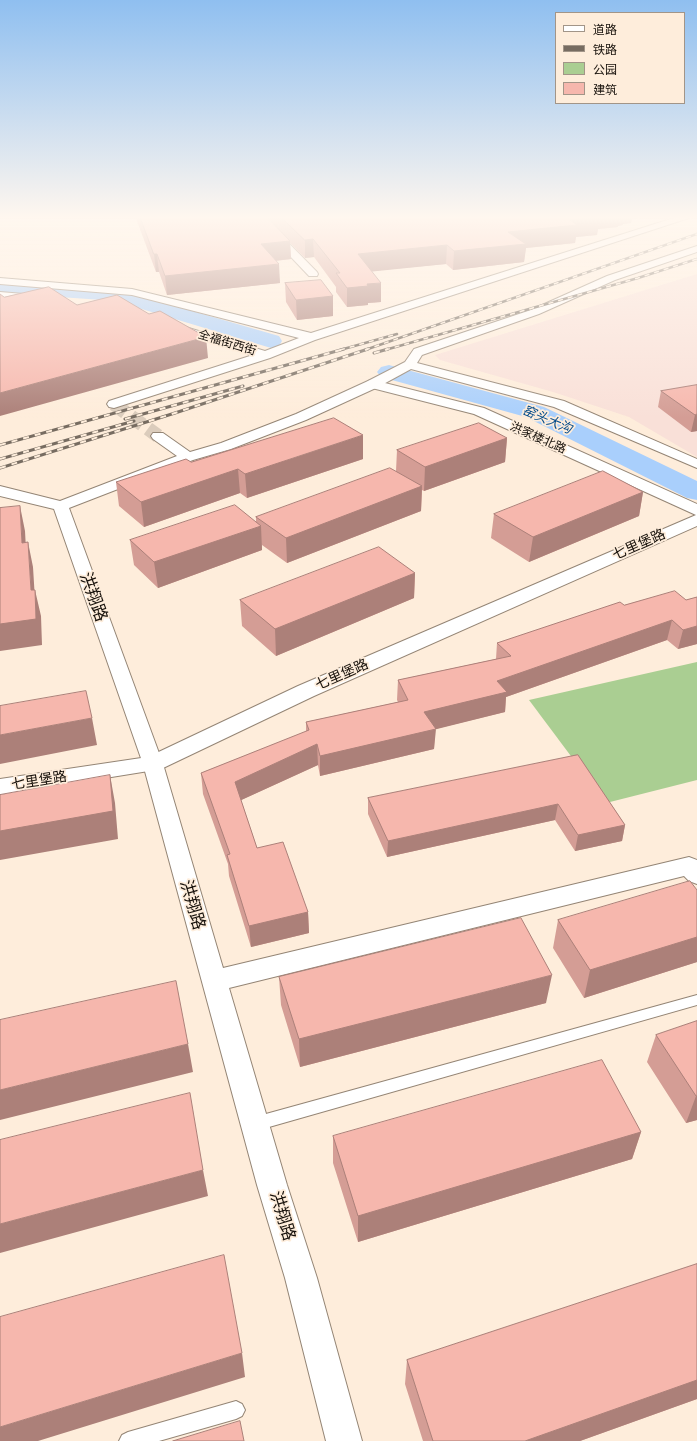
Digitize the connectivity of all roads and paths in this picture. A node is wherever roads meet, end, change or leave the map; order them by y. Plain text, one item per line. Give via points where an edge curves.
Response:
1 (27, 283) edge
2 (479, 283) edge
3 (599, 283) edge
4 (0, 295) edge
5 (46, 299) edge
6 (167, 324) edge
7 (311, 337) junction
8 (266, 355) junction
9 (409, 365) junction
10 (373, 384) junction
11 (114, 404) dead end
12 (158, 436) tunnel mouth
13 (188, 457) junction
14 (697, 464) edge
15 (0, 491) edge
16 (60, 506) junction
17 (697, 510) edge
18 (697, 520) edge
19 (697, 525) edge
20 (675, 529) junction
21 (152, 764) junction
22 (0, 787) edge
23 (697, 875) edge
24 (214, 981) junction
25 (697, 1000) edge
26 (255, 1124) junction
27 (236, 1410) dead end
28 (128, 1441) edge
29 (344, 1441) edge

1 - 7 street via 132,292
2 - 7 street
3 - 9 street via 535,312 418,352
4 - 5 street
6 - 8 street, 全福街西街
7 - 8 street
8 - 11 street
9 - 10 street
9 - 14 street via 558,404
10 - 13 street via 301,417 226,446
10 - 17 main road, 洪家楼北路 via 479,411
12 - 13 street
13 - 16 street
15 - 16 street
16 - 21 street, 洪翔路
18 - 20 main road, 七里堡路
19 - 20 main road, 七里堡路
20 - 21 main road, 七里堡路 via 306,691
21 - 22 main road, 七里堡路
21 - 24 street, 洪翔路
23 - 24 street via 689,866
24 - 26 street, 洪翔路
25 - 26 lane
26 - 29 street, 洪翔路 via 301,1278
27 - 28 lane

